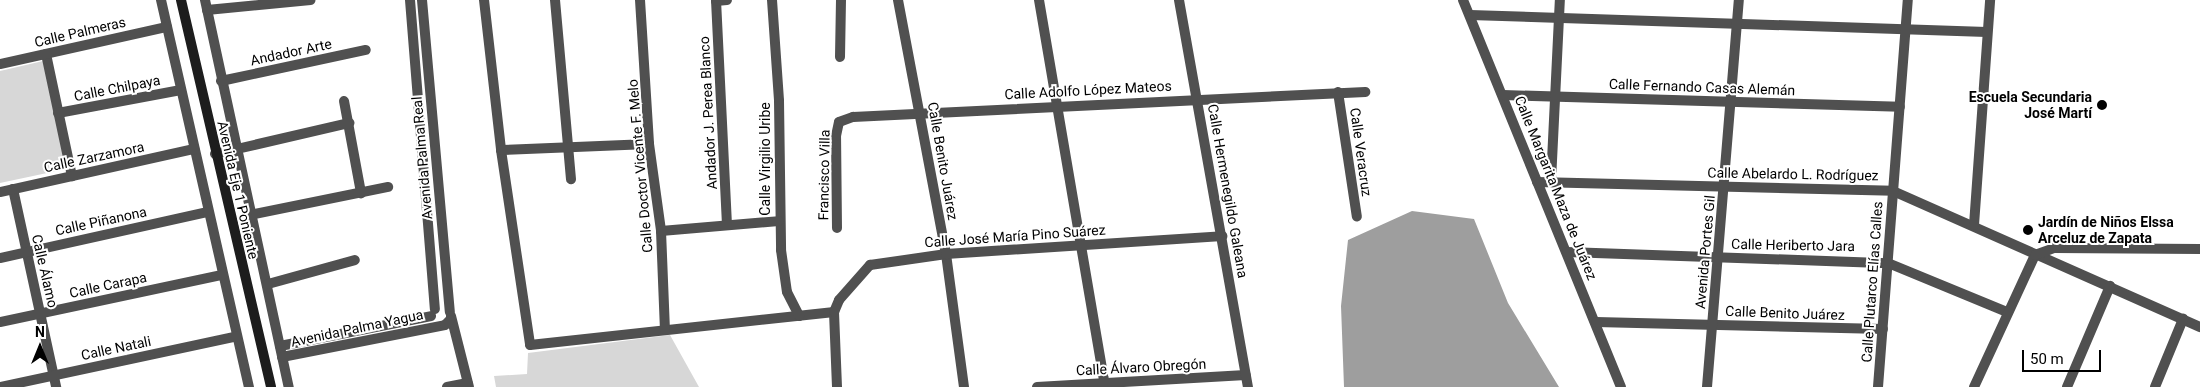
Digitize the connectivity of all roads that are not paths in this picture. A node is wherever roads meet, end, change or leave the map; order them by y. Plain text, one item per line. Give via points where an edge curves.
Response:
1 (161, 0) edge
2 (181, 0) edge
3 (311, 0) edge
4 (410, 0) edge
5 (414, 0) edge
6 (422, 0) edge
7 (484, 0) edge
8 (555, 0) edge
9 (640, 0) edge
10 (727, 0) edge
11 (772, 0) edge
12 (841, 0) edge
13 (898, 0) edge
14 (1039, 0) edge
15 (1179, 0) edge
16 (1463, 0) edge
17 (1560, 0) edge
18 (1739, 0) edge
19 (1908, 0) edge
20 (1990, 0) edge
21 (716, 1) edge
22 (206, 5) edge
23 (1470, 15) junction
24 (1558, 16) junction
25 (1738, 21) junction
26 (167, 27) junction
27 (1906, 28) junction
28 (1987, 32) junction
29 (366, 50) dead end
30 (46, 54) junction
31 (840, 57) dead end
32 (0, 64) edge
33 (221, 81) junction
34 (181, 90) junction
35 (1338, 92) junction
36 (1365, 92) dead end
37 (1502, 95) junction
38 (1553, 97) junction
39 (1197, 98) junction
40 (344, 101) dead end
41 (1731, 102) junction
42 (1056, 105) junction
43 (1900, 107) junction
44 (58, 113) junction
45 (920, 113) junction
46 (839, 122) joint
47 (349, 123) junction
48 (649, 144) junction
49 (428, 146) junction
50 (568, 147) junction
51 (194, 149) junction
52 (236, 149) junction
53 (500, 150) junction
54 (215, 154) junction
55 (72, 176) junction
56 (571, 179) dead end
57 (1537, 182) junction
58 (1551, 182) junction
59 (1725, 186) junction
60 (388, 187) dead end
61 (13, 190) junction
62 (1893, 191) junction
63 (0, 192) edge
64 (361, 193) junction
65 (208, 212) junction
66 (250, 215) junction
67 (1357, 217) dead end
68 (779, 221) junction
69 (727, 224) junction
70 (1974, 224) junction
71 (837, 228) dead end
72 (661, 231) junction
73 (1222, 236) junction
74 (1082, 245) junction
75 (2200, 249) edge
76 (26, 252) junction
77 (1568, 252) junction
78 (946, 254) junction
79 (2035, 255) junction
80 (1719, 257) junction
81 (0, 258) edge
82 (355, 260) dead end
83 (1888, 263) junction
84 (222, 275) junction
85 (268, 284) junction
86 (2110, 286) junction
87 (834, 312) junction
88 (2007, 312) junction
89 (40, 314) junction
90 (450, 316) junction
91 (799, 316) junction
92 (434, 317) junction
93 (2183, 319) junction
94 (0, 322) edge
95 (1596, 322) junction
96 (1712, 324) junction
97 (2200, 327) edge
98 (1883, 329) junction
99 (665, 330) junction
100 (236, 336) junction
101 (280, 346) junction
102 (282, 357) junction
103 (1246, 375) junction
104 (54, 376) junction
105 (468, 385) edge
106 (1105, 385) edge
107 (287, 386) edge
108 (0, 387) edge
109 (56, 387) edge
110 (249, 387) edge
111 (270, 387) edge
112 (447, 387) edge
113 (837, 387) edge
114 (964, 387) edge
115 (1037, 387) edge
116 (1248, 387) edge
117 (1621, 387) edge
118 (1707, 387) edge
119 (1878, 387) edge
120 (1974, 387) edge
121 (2067, 387) edge
122 (2155, 387) edge

1 - 26 street
2 - 54 main road, Avenida Eje 1 Poniente
3 - 22 street
4 - 5 street
4 - 49 street, Avenida Palma Yagua
6 - 49 street, Avenida Palma Real
7 - 53 street
8 - 50 street
9 - 48 street, Calle Doctor Vicente F. Melo
10 - 21 street
11 - 68 street, Calle Virgilio Uribe via 779,101
12 - 31 street
13 - 45 street, Calle Benito Juárez
14 - 42 street
15 - 39 street, Calle Hermenegildo Galeana
16 - 23 street, Calle Margarita Maza de Juárez
17 - 24 street
18 - 25 street, Avenida Portes Gil
19 - 27 street, Calle Plutarco Elías Calles
20 - 28 street
21 - 69 street, Andador J. Perea Blanco
22 - 33 street, Avenida Eje 1 Poniente
23 - 24 street
23 - 37 street, Calle Margarita Maza de Juárez
24 - 25 street
24 - 38 street
25 - 27 street
25 - 41 street, Avenida Portes Gil
26 - 30 street, Calle Palmeras
26 - 34 street
27 - 28 street
27 - 43 street, Calle Plutarco Elías Calles
28 - 70 street
29 - 33 street, Andador Arte
30 - 32 street, Calle Palmeras
30 - 44 street
33 - 52 street, Avenida Eje 1 Poniente
34 - 44 street, Calle Chilpaya
34 - 51 street
35 - 36 street, Calle Adolfo López Mateos
35 - 39 street, Calle Adolfo López Mateos
35 - 67 street, Calle Veracruz
37 - 38 street, Calle Fernando Casas Alemán
37 - 57 street, Calle Margarita Maza de Juárez
38 - 41 street, Calle Fernando Casas Alemán
38 - 58 street
39 - 42 street, Calle Adolfo López Mateos
39 - 73 street, Calle Hermenegildo Galeana
40 - 47 street
41 - 43 street, Calle Fernando Casas Alemán
41 - 59 street, Avenida Portes Gil
42 - 45 street, Calle Adolfo López Mateos
42 - 74 street
43 - 62 street, Calle Plutarco Elías Calles
44 - 55 street
45 - 46 street, Calle Adolfo López Mateos via 853,117
45 - 78 street, Calle Benito Juárez
46 - 71 street, Francisco Villa via 836,136
47 - 52 street
47 - 64 street
48 - 50 street
48 - 72 street, Calle Doctor Vicente F. Melo
49 - 90 street, Avenida Palma Real
49 - 92 street, Avenida Palma Yagua
50 - 53 street
50 - 56 street
51 - 55 street, Calle Zarzamora
51 - 65 street
52 - 54 street
52 - 66 street, Avenida Eje 1 Poniente
53 - 99 street via 530,344
54 - 111 main road, Avenida Eje 1 Poniente
55 - 61 street, Calle Zarzamora
57 - 58 street, Calle Abelardo L. Rodríguez
57 - 77 street, Calle Margarita Maza de Juárez
58 - 59 street, Calle Abelardo L. Rodríguez
59 - 62 street, Calle Abelardo L. Rodríguez
59 - 80 street, Avenida Portes Gil
60 - 64 street
61 - 63 street, Calle Zarzamora
61 - 76 street, Calle Álamo
62 - 70 street, Calle Abelardo L. Rodríguez
62 - 83 street, Calle Plutarco Elías Calles
64 - 66 street
65 - 76 street, Calle Piñanona
65 - 84 street
66 - 85 street, Avenida Eje 1 Poniente
68 - 69 street
68 - 91 street, Calle Virgilio Uribe via 787,292
69 - 72 street
70 - 79 street, Calle Abelardo L. Rodríguez
72 - 99 street, Calle Doctor Vicente F. Melo
73 - 74 street, Calle José María Pino Suárez
73 - 103 street, Calle Hermenegildo Galeana
74 - 78 street, Calle José María Pino Suárez
74 - 106 street
75 - 79 street via 2054,248
76 - 81 street, Calle Piñanona
76 - 89 street, Calle Álamo
77 - 80 street, Calle Heriberto Jara
77 - 95 street, Calle Margarita Maza de Juárez
78 - 87 street, Calle José María Pino Suárez via 870,265 839,300
78 - 114 street, Calle Benito Juárez
79 - 86 street, Calle Abelardo L. Rodríguez
79 - 88 street
80 - 83 street, Calle Heriberto Jara
80 - 96 street, Avenida Portes Gil
82 - 85 street
83 - 88 street, Calle Heriberto Jara
83 - 98 street, Calle Plutarco Elías Calles
84 - 89 street, Calle Carapa
84 - 100 street
85 - 101 street, Avenida Eje 1 Poniente
86 - 93 street, Calle Abelardo L. Rodríguez
86 - 121 street
87 - 91 street
87 - 113 street
88 - 120 street
89 - 94 street, Calle Carapa
89 - 104 street, Calle Álamo
90 - 92 street via 445,325
90 - 92 street via 444,306
90 - 105 street, Avenida Palma Real
91 - 99 street
92 - 101 street, Avenida Palma Yagua
92 - 102 street, Avenida Palma Yagua
93 - 97 street, Calle Abelardo L. Rodríguez
93 - 122 street
95 - 96 street, Calle Benito Juárez
95 - 117 street, Calle Margarita Maza de Juárez
96 - 98 street, Calle Benito Juárez
96 - 118 street, Avenida Portes Gil
98 - 119 street, Calle Plutarco Elías Calles
100 - 104 street, Calle Natali
100 - 110 street
101 - 102 street, Avenida Eje 1 Poniente
102 - 107 street, Avenida Eje 1 Poniente
103 - 106 street, Calle Álvaro Obregón
103 - 116 street, Calle Hermenegildo Galeana
104 - 108 street, Calle Natali
104 - 109 street, Calle Álamo
105 - 112 street
106 - 115 street, Calle Álvaro Obregón

